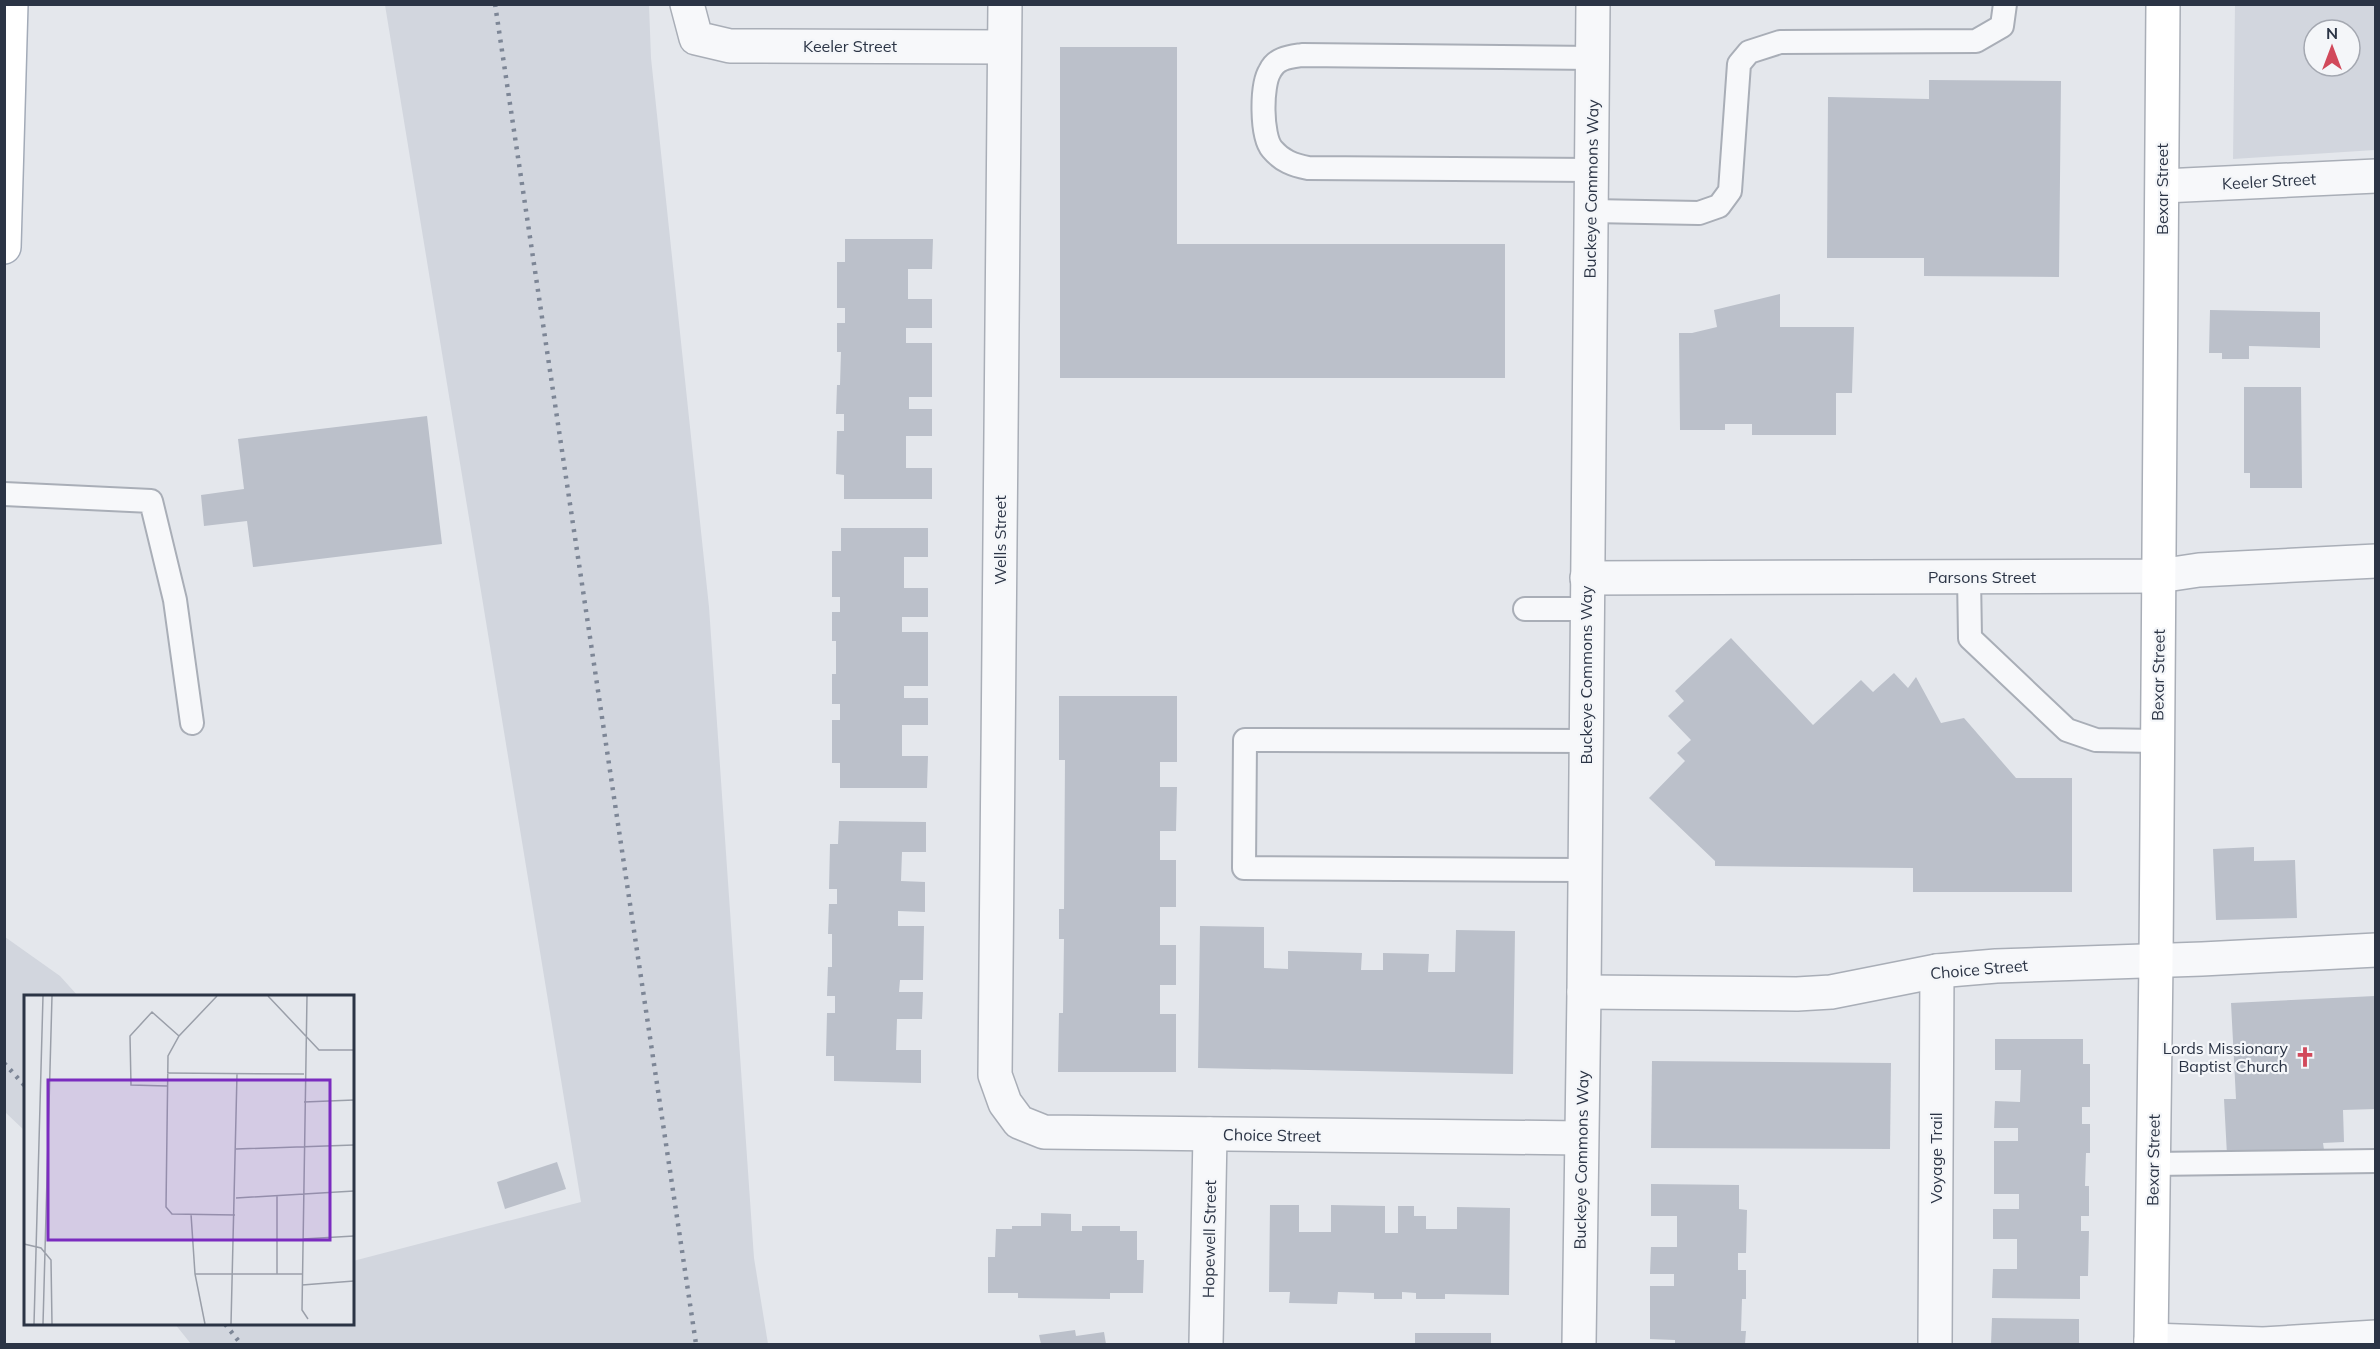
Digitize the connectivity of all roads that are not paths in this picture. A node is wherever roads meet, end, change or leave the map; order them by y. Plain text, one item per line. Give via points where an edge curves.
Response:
1 (11, 4) edge
2 (687, 4) edge
3 (1005, 4) edge
4 (1593, 4) edge
5 (2005, 4) edge
6 (2163, 4) edge
7 (1004, 47) junction
8 (1593, 58) junction
9 (1591, 171) junction
10 (2376, 176) edge
11 (2163, 186) junction
12 (1591, 211) junction
13 (4, 247) edge
14 (4, 494) edge
15 (2376, 561) edge
16 (2158, 576) junction
17 (1969, 577) junction
18 (1587, 593) junction
19 (1525, 609) dead end
20 (192, 723) dead end
21 (1586, 741) junction
22 (2157, 741) junction
23 (1586, 870) junction
24 (2376, 950) edge
25 (2156, 961) junction
26 (1937, 971) junction
27 (1584, 992) junction
28 (995, 1075) joint
29 (1210, 1134) junction
30 (1581, 1138) junction
31 (2376, 1161) edge
32 (2153, 1164) junction
33 (2376, 1337) edge
34 (2151, 1342) edge
35 (1206, 1344) edge
36 (1579, 1344) edge
37 (1935, 1344) edge

1 - 13 street
2 - 7 street, Keeler Street via 696,38 730,46
3 - 7 street, Wells Street
4 - 8 street, Buckeye Commons Way
5 - 12 lane via 2002,26 1976,41 1780,42 1749,52 1739,64 1730,191 1719,206 1699,213
6 - 11 street, Bexar Street
7 - 28 street, Wells Street
8 - 9 street, Buckeye Commons Way
8 - 9 lane via 1302,55 1282,58 1270,70 1265,85 1264,123 1270,147 1288,164 1308,168
9 - 12 street, Buckeye Commons Way
10 - 11 street, Keeler Street
11 - 16 street, Bexar Street
12 - 18 street, Buckeye Commons Way
14 - 20 lane via 151,501 175,600
15 - 16 street, Parsons Street via 2199,570
16 - 17 street, Parsons Street
16 - 22 street, Bexar Street
17 - 18 street, Parsons Street
17 - 22 lane via 1970,638 2067,730 2096,740
18 - 19 lane
18 - 21 street, Buckeye Commons Way
21 - 23 street, Buckeye Commons Way
21 - 23 lane via 1245,740 1244,856 1244,868
22 - 25 street, Bexar Street
23 - 27 street, Buckeye Commons Way
24 - 25 street, Choice Street
25 - 26 street, Choice Street
25 - 32 street, Bexar Street
26 - 27 street, Choice Street via 1832,992
26 - 37 street, Voyage Trail
27 - 30 street, Buckeye Commons Way
28 - 29 street, Choice Street via 1005,1103 1019,1122 1044,1132
29 - 30 street, Choice Street
29 - 35 street, Hopewell Street
30 - 36 street, Buckeye Commons Way
31 - 32 lane
32 - 34 street, Bexar Street
33 - 34 street via 2263,1344

